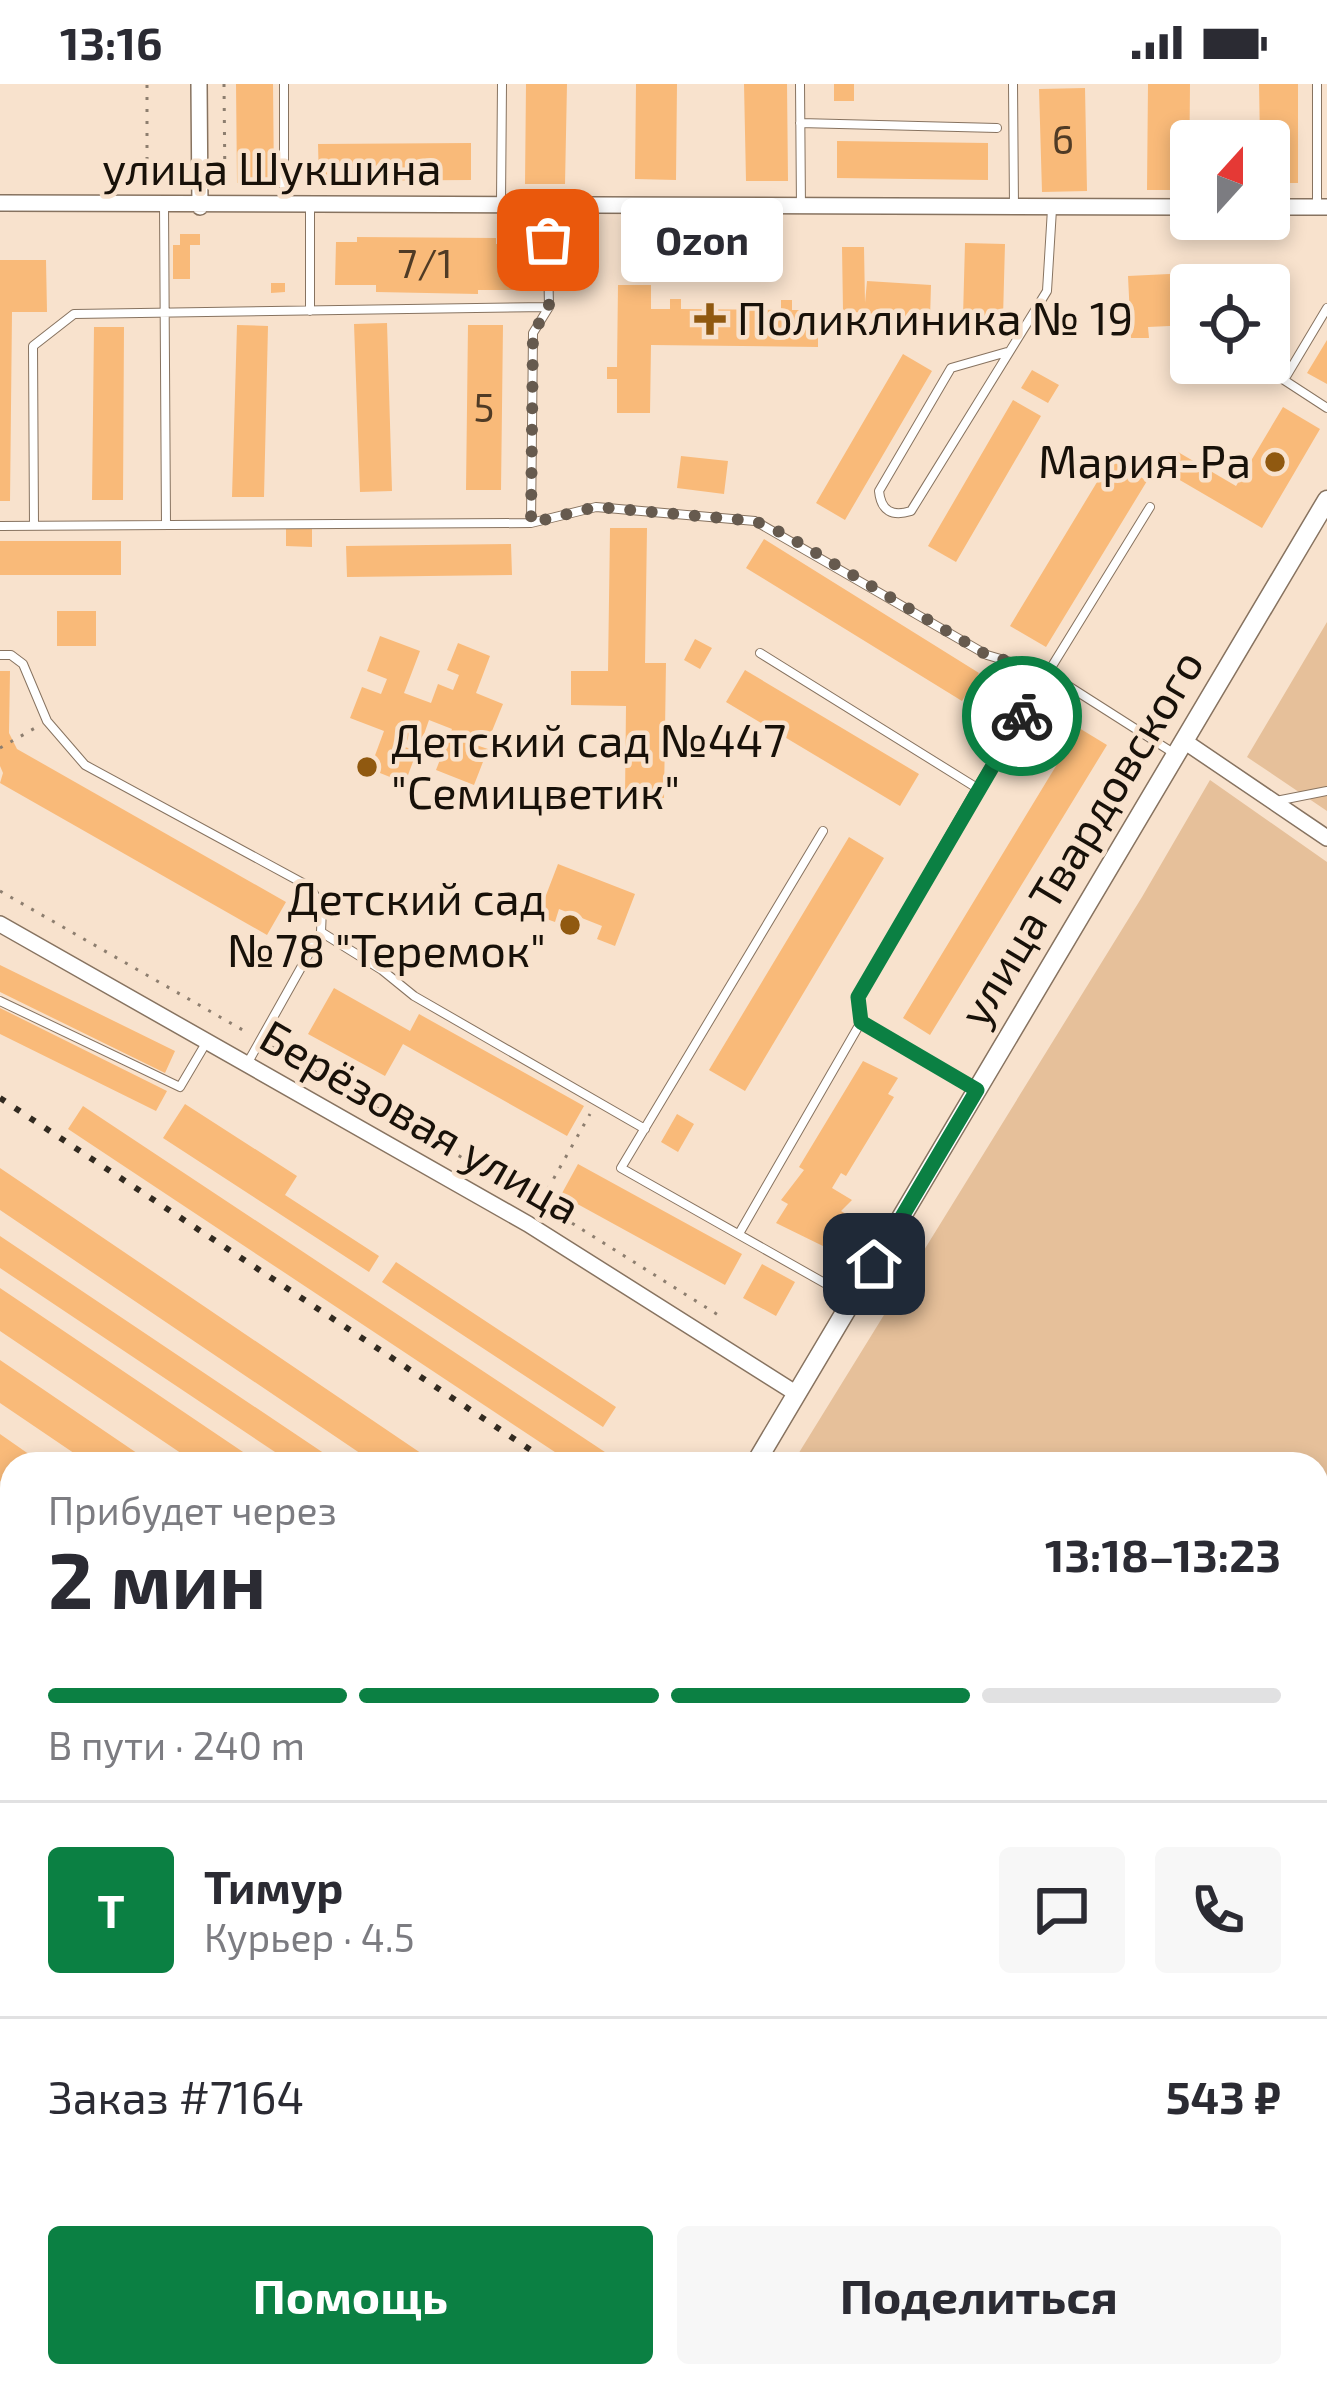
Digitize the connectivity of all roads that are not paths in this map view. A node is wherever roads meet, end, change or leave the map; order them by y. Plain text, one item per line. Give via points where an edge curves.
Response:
1 (199, 84) edge
2 (284, 84) edge
3 (502, 84) edge
4 (800, 84) edge
5 (1013, 84) edge
6 (1317, 84) edge
7 (800, 123) junction
8 (997, 128) dead end
9 (0, 203) edge
10 (164, 205) junction
11 (200, 207) junction
12 (284, 207) junction
13 (310, 207) junction
14 (501, 207) junction
15 (547, 207) junction
16 (1014, 207) junction
17 (1170, 207) edge
18 (1290, 207) edge
19 (1322, 207) edge
20 (801, 208) junction
21 (1052, 208) junction
22 (549, 307) junction
23 (1327, 308) edge
24 (310, 311) junction
25 (165, 313) junction
26 (1007, 352) junction
27 (1327, 408) edge
28 (1327, 500) edge
29 (1150, 507) dead end
30 (531, 523) junction
31 (166, 525) junction
32 (0, 526) edge
33 (34, 526) junction
34 (760, 653) dead end
35 (0, 655) edge
36 (1048, 673) junction
37 (1180, 748) junction
38 (977, 788) junction
39 (1327, 790) edge
40 (1274, 802) junction
41 (823, 831) dead end
42 (1327, 838) edge
43 (0, 924) edge
44 (321, 932) junction
45 (0, 1001) edge
46 (861, 1022) junction
47 (207, 1042) junction
48 (247, 1064) junction
49 (977, 1090) junction
50 (644, 1130) junction
51 (740, 1232) junction
52 (853, 1299) junction
53 (797, 1394) junction
54 (762, 1452) edge

1 - 11 street
2 - 12 lane
3 - 14 lane
4 - 7 lane
5 - 16 lane
6 - 19 lane
7 - 8 lane
7 - 20 lane
9 - 10 street, улица Шукшина
10 - 11 street, улица Шукшина
10 - 25 lane
11 - 12 street, улица Шукшина
12 - 13 street, улица Шукшина
13 - 14 street, улица Шукшина
13 - 24 lane
14 - 15 street, улица Шукшина
15 - 20 street, улица Шукшина
15 - 22 lane
16 - 20 street, улица Шукшина
16 - 21 street, улица Шукшина
17 - 21 street, улица Шукшина
18 - 19 street
21 - 26 lane via 1047,291
22 - 24 lane
22 - 30 lane via 533,333
23 - 27 lane via 1284,380
24 - 25 lane
25 - 31 lane
25 - 33 lane via 74,314 33,346
26 - 26 lane via 911,512 888,512 879,491 951,368
28 - 37 street, улица Твардовского
29 - 36 lane
30 - 31 lane
30 - 36 lane via 596,507 755,521 987,655
31 - 33 lane
32 - 33 lane
34 - 38 lane
35 - 44 lane via 23,664 47,721 85,765 310,887 322,908
36 - 37 lane
36 - 38 lane
37 - 40 street
37 - 49 street, улица Твардовского
38 - 46 lane via 858,997
39 - 40 lane
40 - 42 street
41 - 50 lane
43 - 47 street, Берёзовая улица
44 - 48 lane
44 - 50 lane
45 - 47 lane via 180,1087
46 - 49 lane
46 - 51 lane
47 - 48 street, Берёзовая улица
48 - 53 street, Берёзовая улица via 528,1223
49 - 52 street, улица Твардовского
50 - 51 lane via 621,1168
51 - 52 lane
52 - 53 street, улица Твардовского
53 - 54 street, улица Твардовского

